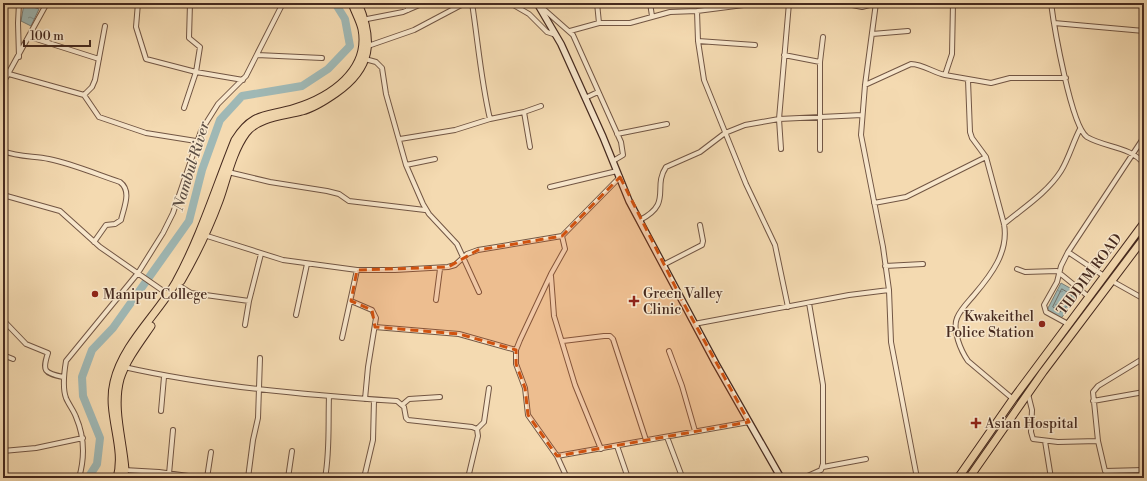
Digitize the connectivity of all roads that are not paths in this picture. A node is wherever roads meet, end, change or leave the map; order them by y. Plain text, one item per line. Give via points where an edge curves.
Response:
1 (19, 3) edge
2 (47, 3) edge
3 (138, 3) edge
4 (190, 3) edge
5 (282, 3) edge
6 (352, 3) edge
7 (358, 3) edge
8 (407, 3) edge
9 (424, 3) edge
10 (465, 3) edge
11 (472, 3) edge
12 (510, 3) edge
13 (537, 3) edge
14 (598, 3) edge
15 (650, 3) edge
16 (759, 3) edge
17 (789, 3) edge
18 (843, 3) edge
19 (877, 3) edge
20 (953, 3) edge
21 (1051, 3) edge
22 (408, 10) junction
23 (697, 11) junction
24 (652, 16) junction
25 (362, 20) junction
26 (599, 23) junction
27 (1054, 23) junction
28 (105, 26) dead end
29 (570, 31) junction
30 (908, 31) dead end
31 (1144, 31) edge
32 (872, 34) junction
33 (556, 36) junction
34 (30, 37) junction
35 (824, 37) dead end
36 (698, 41) junction
37 (756, 45) dead end
38 (368, 46) junction
39 (784, 54) junction
40 (257, 55) junction
41 (19, 57) junction
42 (322, 58) dead end
43 (99, 59) junction
44 (365, 59) junction
45 (820, 62) junction
46 (196, 72) junction
47 (9, 74) junction
48 (945, 75) junction
49 (1066, 78) junction
50 (243, 80) junction
51 (968, 80) junction
52 (3, 83) edge
53 (865, 85) junction
54 (598, 92) junction
55 (84, 95) junction
56 (586, 97) junction
57 (541, 106) dead end
58 (184, 108) dead end
59 (524, 112) junction
60 (862, 115) junction
61 (819, 117) junction
62 (490, 119) junction
63 (779, 120) junction
64 (667, 124) dead end
65 (1080, 129) junction
66 (617, 134) junction
67 (725, 134) junction
68 (1144, 137) edge
69 (400, 139) junction
70 (196, 141) junction
71 (530, 147) dead end
72 (781, 149) dead end
73 (820, 150) dead end
74 (3, 151) edge
75 (1132, 153) junction
76 (986, 157) junction
77 (435, 159) dead end
78 (614, 160) junction
79 (1144, 164) edge
80 (406, 165) junction
81 (617, 171) junction
82 (228, 172) junction
83 (620, 177) junction
84 (550, 187) dead end
85 (3, 195) edge
86 (874, 203) junction
87 (425, 210) junction
88 (640, 220) junction
89 (1144, 223) edge
90 (1004, 224) junction
91 (700, 225) dead end
92 (202, 234) junction
93 (562, 236) junction
94 (1144, 238) edge
95 (94, 242) junction
96 (1068, 252) junction
97 (261, 254) junction
98 (463, 257) junction
99 (307, 264) junction
100 (923, 264) dead end
101 (663, 265) junction
102 (885, 266) junction
103 (1017, 268) dead end
104 (440, 269) junction
105 (357, 270) junction
106 (1060, 272) junction
107 (139, 273) junction
108 (551, 274) junction
109 (1104, 276) junction
110 (1112, 281) junction
111 (177, 284) junction
112 (889, 290) junction
113 (479, 292) dead end
114 (169, 296) junction
115 (1089, 297) junction
116 (1144, 298) edge
117 (436, 300) dead end
118 (249, 301) junction
119 (351, 301) junction
120 (809, 304) junction
121 (788, 307) junction
122 (296, 315) dead end
123 (3, 320) edge
124 (694, 324) junction
125 (1068, 324) junction
126 (245, 325) dead end
127 (375, 327) junction
128 (342, 338) dead end
129 (563, 341) junction
130 (516, 350) junction
131 (669, 351) dead end
132 (3, 355) edge
133 (260, 358) dead end
134 (1144, 358) edge
135 (13, 359) dead end
136 (122, 367) junction
137 (63, 377) junction
138 (164, 377) junction
139 (259, 388) junction
140 (490, 388) dead end
141 (1144, 392) edge
142 (1028, 394) junction
143 (330, 396) junction
144 (440, 397) dead end
145 (1013, 398) junction
146 (366, 399) junction
147 (374, 400) junction
148 (1093, 401) junction
149 (402, 404) junction
150 (161, 410) dead end
151 (749, 422) junction
152 (477, 429) junction
153 (173, 430) dead end
154 (695, 431) junction
155 (667, 436) junction
156 (83, 438) junction
157 (646, 440) junction
158 (1098, 441) junction
159 (1045, 442) junction
160 (617, 446) junction
161 (601, 449) junction
162 (3, 451) edge
163 (292, 451) dead end
164 (211, 452) dead end
165 (557, 456) junction
166 (866, 459) dead end
167 (823, 467) junction
168 (122, 470) junction
169 (1144, 470) edge
170 (160, 472) junction
171 (169, 474) junction
172 (681, 474) dead end
173 (79, 478) edge
174 (117, 478) edge
175 (122, 478) edge
176 (159, 478) edge
177 (204, 478) edge
178 (207, 478) edge
179 (248, 478) edge
180 (288, 478) edge
181 (325, 478) edge
182 (364, 478) edge
183 (468, 478) edge
184 (567, 478) edge
185 (628, 478) edge
186 (781, 478) edge
187 (803, 478) edge
188 (917, 478) edge
189 (958, 478) edge
190 (969, 478) edge
191 (1051, 478) edge

1 - 41 street
2 - 34 street
3 - 46 street via 136,27 146,59
4 - 46 street via 190,40 200,47
5 - 40 street
6 - 25 highway
7 - 25 highway
8 - 22 street
9 - 22 street
10 - 38 street via 414,30
11 - 62 street via 483,88
12 - 33 street via 530,14 547,32
13 - 29 street
13 - 33 street
14 - 26 street
15 - 24 street
16 - 23 street
17 - 39 street
18 - 19 street via 862,7
19 - 32 street
20 - 48 street via 952,54
21 - 27 street
22 - 25 street
23 - 24 street
23 - 36 street
24 - 26 street via 630,23
25 - 38 highway via 369,39
25 - 92 highway via 362,52 350,76 315,100 256,118 242,128 220,176
26 - 29 street
27 - 31 street
27 - 49 street
28 - 43 street
29 - 54 street
30 - 32 street
32 - 53 street
33 - 56 street
34 - 41 street
34 - 43 street
35 - 45 street
36 - 37 street
36 - 67 street via 704,80
38 - 44 highway
39 - 45 street
39 - 63 street
40 - 42 street
40 - 50 street
41 - 47 street
43 - 55 street via 93,85
44 - 69 street via 376,62 382,68 386,94
44 - 82 highway via 354,79 322,102 304,111 264,121 248,129
45 - 61 street
46 - 50 street
46 - 58 street
47 - 52 street
47 - 55 street
48 - 51 street
48 - 53 street via 911,64
49 - 51 street via 1010,78 994,83
49 - 65 street
50 - 70 street via 218,104
51 - 76 street via 970,132
53 - 60 street
54 - 56 street
54 - 66 street
55 - 70 street via 99,117 146,133
56 - 78 street
57 - 59 street
59 - 62 street
59 - 71 street
60 - 61 street
60 - 86 street via 861,144
61 - 63 street
61 - 73 street
62 - 69 street via 455,130
63 - 67 street via 745,125
63 - 72 street
64 - 66 street
65 - 75 street via 1094,140
65 - 90 street via 1056,177 1034,200
66 - 78 street via 624,151 621,157
67 - 88 street via 700,152 666,167 662,176 658,206
67 - 121 street via 775,245
68 - 75 street
69 - 80 street
70 - 107 street via 169,222
74 - 95 street via 63,163 120,182 125,186 127,191 121,220 106,225
75 - 79 street
75 - 96 street
76 - 86 street via 906,197
76 - 90 street
77 - 80 street
78 - 81 street
80 - 87 street
81 - 83 street
81 - 84 street
82 - 87 street via 327,191 339,194 349,201
82 - 92 highway
83 - 88 street
83 - 93 street
85 - 95 street via 60,211
86 - 102 street
87 - 98 street via 452,239
88 - 101 street
89 - 109 highway, TIDDIM ROAD
90 - 145 street via 1002,253 986,282 958,316 956,329 968,362
91 - 101 street via 704,243
92 - 97 street
92 - 111 highway
93 - 98 street via 478,250
93 - 108 street via 565,249
94 - 110 highway, TIDDIM ROAD
95 - 107 street
96 - 106 street
96 - 109 street
97 - 99 street
97 - 118 street
98 - 104 street via 455,265
98 - 113 street
99 - 105 street
99 - 122 street
100 - 102 street
101 - 124 street
102 - 112 street
103 - 106 street via 1025,272
104 - 105 street
104 - 117 street
105 - 119 street
106 - 115 street
106 - 125 street via 1044,307 1046,312
107 - 114 street
107 - 137 street via 66,361
108 - 129 street via 553,311
108 - 130 street
109 - 115 highway, TIDDIM ROAD
110 - 116 street
110 - 142 highway, TIDDIM ROAD
111 - 114 highway
111 - 118 street via 191,293
112 - 120 street
112 - 188 street via 891,342
114 - 136 highway
115 - 125 highway, TIDDIM ROAD
118 - 126 street
119 - 127 street via 372,310 376,318
119 - 128 street
120 - 121 street
120 - 167 street via 823,385
121 - 124 street
123 - 137 street via 26,344 48,352 44,364 46,371
124 - 151 street
125 - 145 highway, TIDDIM ROAD
127 - 130 street via 459,334
127 - 146 street
129 - 157 street via 604,336 613,339
129 - 161 street via 575,385
130 - 165 street via 516,364 524,388 528,415
131 - 154 street
132 - 135 street
133 - 139 street
134 - 148 street via 1098,386 1093,392
136 - 138 street
136 - 168 highway via 114,382 112,397
137 - 156 street via 65,397 76,417
138 - 139 street
138 - 150 street
139 - 143 street
139 - 179 street via 258,418
140 - 152 street via 484,422
141 - 148 street
142 - 159 street via 1032,410 1031,436
142 - 190 highway, TIDDIM ROAD
143 - 146 street
143 - 181 street via 330,452
144 - 149 street via 409,399
145 - 189 highway, TIDDIM ROAD
146 - 147 street
147 - 149 street via 397,401
147 - 182 street via 373,440
148 - 158 street
149 - 152 street via 408,420
151 - 154 street
151 - 186 street
152 - 183 street via 478,436
153 - 171 street
154 - 155 street
155 - 157 street
155 - 172 street
156 - 162 street via 36,448
156 - 173 street via 84,462
157 - 160 street
158 - 159 street
158 - 169 street via 1105,471
159 - 191 street
160 - 161 street
160 - 185 street
161 - 165 street
163 - 180 street
164 - 178 street
165 - 184 street
166 - 167 street
167 - 187 street
168 - 170 street
168 - 174 highway
168 - 175 highway
170 - 171 street
170 - 176 street
171 - 177 street

